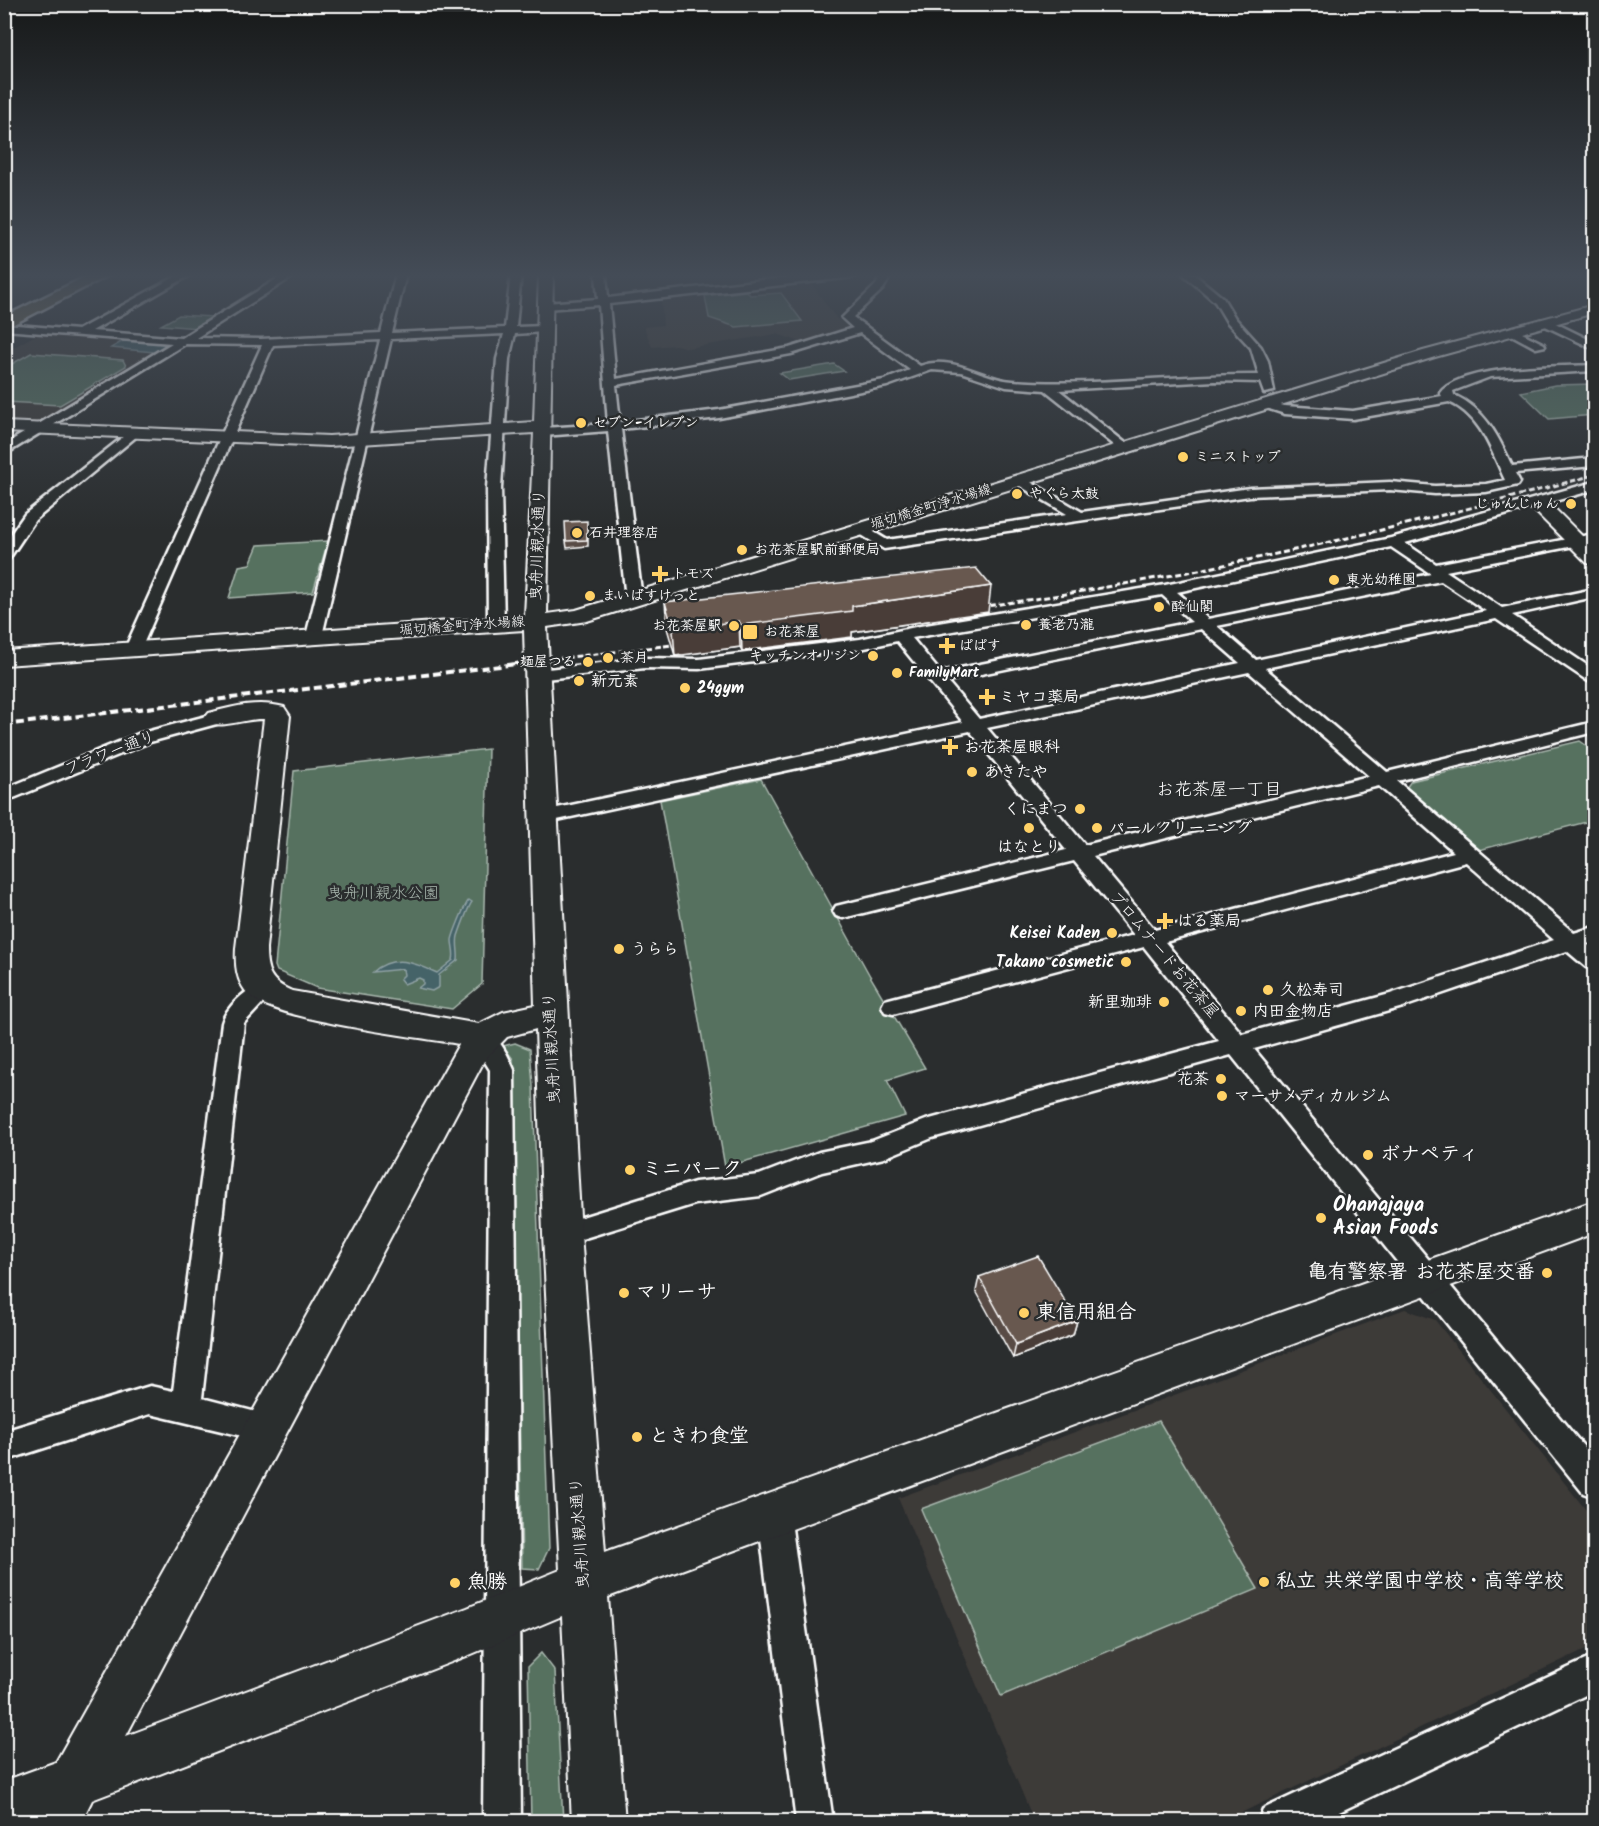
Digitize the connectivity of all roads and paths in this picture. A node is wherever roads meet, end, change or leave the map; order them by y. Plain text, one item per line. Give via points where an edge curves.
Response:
1 (154, 359) edge
2 (261, 359) edge
3 (380, 359) edge
4 (503, 359) edge
5 (544, 359) edge
6 (608, 359) edge
7 (753, 359) edge
8 (902, 359) edge
9 (1261, 359) edge
10 (1417, 359) edge
11 (1594, 368) edge
12 (919, 371) junction
13 (1264, 379) junction
14 (610, 383) junction
15 (1048, 387) junction
16 (1450, 398) junction
17 (1267, 404) junction
18 (4, 427) edge
19 (614, 427) junction
20 (41, 429) junction
21 (498, 430) junction
22 (543, 430) junction
23 (133, 433) junction
24 (227, 438) junction
25 (361, 441) junction
26 (1123, 448) junction
27 (4, 451) edge
28 (1594, 462) edge
29 (1507, 471) junction
30 (1020, 480) junction
31 (1594, 486) edge
32 (1538, 502) junction
33 (1079, 516) junction
34 (859, 530) junction
35 (1585, 540) edge
36 (1393, 542) junction
37 (4, 556) edge
38 (1594, 559) edge
39 (1439, 573) junction
40 (1165, 590) junction
41 (1594, 593) edge
42 (634, 599) junction
43 (1502, 613) junction
44 (535, 622) junction
45 (496, 624) junction
46 (1204, 624) junction
47 (901, 635) junction
48 (314, 636) junction
49 (133, 649) junction
50 (4, 658) edge
51 (1254, 667) junction
52 (536, 675) junction
53 (1594, 677) edge
54 (935, 678) junction
55 (218, 718) joint
56 (976, 726) junction
57 (1594, 726) edge
58 (1381, 778) junction
59 (4, 796) edge
60 (543, 817) junction
61 (1081, 853) junction
62 (1470, 854) junction
63 (843, 911) dead end
64 (1594, 934) edge
65 (1149, 937) junction
66 (1570, 941) junction
67 (1594, 962) edge
68 (263, 991) junction
69 (893, 1006) dead end
70 (550, 1015) junction
71 (482, 1038) junction
72 (1237, 1043) junction
73 (1594, 1216) edge
74 (561, 1234) junction
75 (1427, 1275) junction
76 (186, 1407) junction
77 (268, 1428) junction
78 (4, 1446) edge
79 (1594, 1482) edge
80 (774, 1514) junction
81 (583, 1584) junction
82 (501, 1617) junction
83 (1594, 1673) edge
84 (62, 1802) edge
85 (4, 1808) edge
86 (1319, 1813) edge
87 (502, 1821) edge
88 (599, 1821) edge
89 (815, 1821) edge
90 (1276, 1821) edge

1 - 20 street
2 - 24 street
3 - 25 street
4 - 21 street
5 - 22 street, 曳舟川親水通り
6 - 14 street
7 - 14 street
8 - 12 street
9 - 13 street
10 - 17 street, 堀切橋金町浄水場線
11 - 16 street via 1488,374 1449,390 1446,393
12 - 15 street via 931,366 956,368 992,381
12 - 19 street via 887,383 719,414
13 - 15 street
13 - 17 street
14 - 19 street
15 - 26 street
16 - 17 street via 1353,415 1285,410
16 - 29 street via 1462,402 1482,423
17 - 26 street, 堀切橋金町浄水場線
18 - 20 street
19 - 22 street
19 - 42 street
20 - 23 street
20 - 27 street
21 - 22 street
21 - 25 street
21 - 45 street via 494,488
22 - 44 street, 曳舟川親水通り
23 - 24 street
23 - 37 street via 30,517
24 - 25 street
24 - 49 street
25 - 48 street
26 - 30 street, 堀切橋金町浄水場線
28 - 29 street
29 - 33 street via 1512,482 1486,488 1435,490 1390,486 1250,492
30 - 33 street
30 - 34 street, 堀切橋金町浄水場線
31 - 32 street
32 - 35 street
32 - 36 street
33 - 34 street via 884,545
34 - 42 street, 堀切橋金町浄水場線
35 - 38 street
35 - 39 street
36 - 39 street
36 - 40 street
39 - 43 street
39 - 46 street
40 - 46 street
40 - 47 street
41 - 43 street
42 - 44 street, 堀切橋金町浄水場線 via 579,616
43 - 51 street
43 - 53 street
44 - 45 street, 堀切橋金町浄水場線
44 - 52 street, 曳舟川親水通り
45 - 48 street, 堀切橋金町浄水場線
46 - 51 street
46 - 54 street
47 - 52 street via 709,663 645,663
47 - 54 street, プロムナードお花茶屋
48 - 49 street, 堀切橋金町浄水場線
49 - 50 street, 堀切橋金町浄水場線
51 - 56 street
51 - 58 street
52 - 60 street, 曳舟川親水通り
54 - 56 street, プロムナードお花茶屋
55 - 59 street, フラワー通り via 144,738
55 - 68 street via 262,710 277,716 250,956 251,975
56 - 60 street
56 - 61 street, プロムナードお花茶屋
57 - 58 street
58 - 61 street
58 - 62 street
60 - 70 street, 曳舟川親水通り
61 - 63 street
61 - 65 street, プロムナードお花茶屋
62 - 65 street
62 - 66 street
64 - 66 street
65 - 69 street
65 - 72 street, プロムナードお花茶屋
66 - 67 street
66 - 72 street via 1395,1001
68 - 71 street via 286,1002
68 - 76 street via 235,1016 233,1023
70 - 71 street via 514,1020
70 - 74 street, 曳舟川親水通り
71 - 77 street via 460,1071
71 - 82 street via 502,1070
72 - 74 street via 927,1130 875,1151 819,1162 761,1185 695,1193
72 - 75 street, プロムナードお花茶屋
73 - 75 street
74 - 81 street, 曳舟川親水通り
75 - 79 street, プロムナードお花茶屋
75 - 80 street
76 - 77 street
76 - 78 street via 150,1400
77 - 84 street
80 - 81 street
80 - 89 street
81 - 82 street
81 - 88 street, 曳舟川親水通り
82 - 84 street
82 - 87 street
83 - 86 street
84 - 85 street
86 - 90 street

